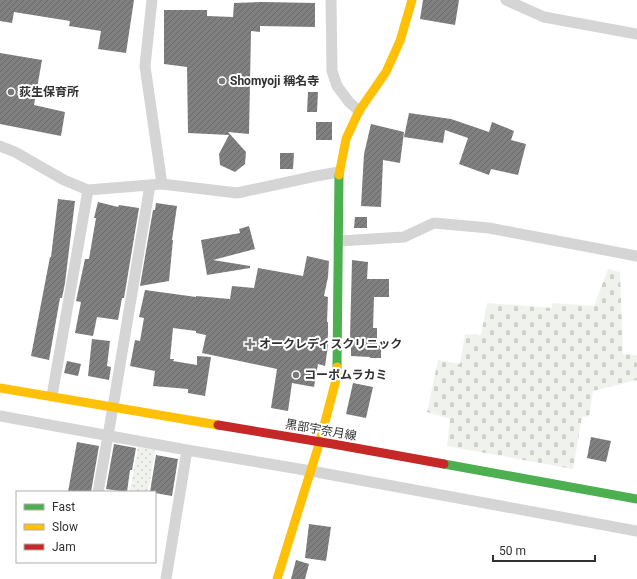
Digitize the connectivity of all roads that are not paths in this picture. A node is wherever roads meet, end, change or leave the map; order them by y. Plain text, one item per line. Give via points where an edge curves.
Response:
1 (152, 0) edge
2 (331, 0) edge
3 (412, 0) edge
4 (506, 0) edge
5 (637, 34) edge
6 (359, 111) junction
7 (0, 146) edge
8 (339, 172) junction
9 (162, 184) junction
10 (150, 185) junction
11 (88, 190) junction
12 (339, 241) junction
13 (637, 256) edge
14 (0, 388) edge
15 (52, 396) junction
16 (114, 407) junction
17 (0, 416) edge
18 (108, 436) junction
19 (320, 442) junction
20 (187, 450) junction
21 (311, 471) junction
22 (98, 491) edge
23 (637, 499) edge
24 (637, 530) edge
25 (166, 579) edge
26 (277, 579) edge

1 - 9 street via 144,66
2 - 6 street via 332,71 337,86
3 - 6 main road via 400,41 386,72
4 - 5 street via 544,17
6 - 8 main road via 346,139
7 - 11 street
8 - 9 street via 237,193
8 - 12 main road
9 - 10 street
10 - 11 street
10 - 16 street
11 - 15 street
12 - 13 street via 404,237 434,223 489,228
12 - 19 main road via 338,376
14 - 15 main road, 黒部宇奈月線
15 - 16 main road, 黒部宇奈月線
16 - 18 street
16 - 19 main road, 黒部宇奈月線
17 - 18 street
18 - 20 street
18 - 22 street
19 - 21 main road
19 - 23 main road, 黒部宇奈月線
20 - 21 street
20 - 25 street
21 - 24 street
21 - 26 main road

